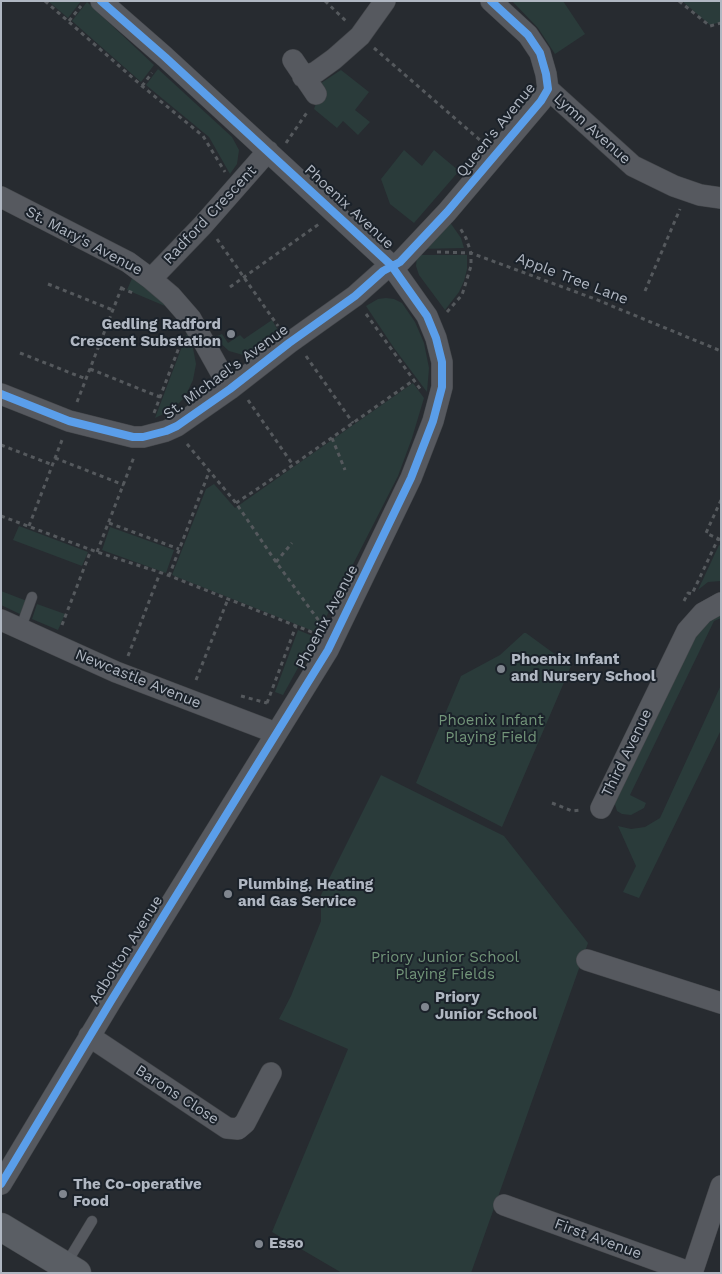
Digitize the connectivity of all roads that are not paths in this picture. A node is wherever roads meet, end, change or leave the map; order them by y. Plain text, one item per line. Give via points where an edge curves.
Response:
1 (101, 1) edge
2 (385, 1) edge
3 (491, 1) edge
4 (548, 89) junction
5 (313, 101) road end
6 (271, 154) junction
7 (1, 197) edge
8 (721, 198) edge
9 (391, 265) junction
10 (151, 279) junction
11 (232, 386) junction
12 (1, 394) edge
13 (32, 597) dead end
14 (721, 603) edge
15 (10, 625) edge
16 (272, 731) junction
17 (600, 808) road end
18 (587, 960) dead end
19 (721, 1003) edge
20 (89, 1036) junction
21 (271, 1073) dead end
22 (1, 1184) edge
23 (721, 1186) edge
24 (504, 1205) dead end
25 (92, 1221) dead end
26 (1, 1227) edge
27 (73, 1270) edge
28 (692, 1273) edge

1 - 6 street, Phoenix Avenue
2 - 5 street via 360,36 334,59 316,72 298,68
3 - 4 street, Queen's Avenue via 528,35 540,53
4 - 8 street, Lymn Avenue via 633,166 674,186
4 - 9 street, Queen's Avenue via 447,212 400,262
6 - 9 street, Phoenix Avenue
6 - 10 street, Radford Crescent
7 - 10 street, St. Mary's Avenue via 128,262
9 - 11 street, St. Michael's Avenue via 355,296
9 - 16 street, Phoenix Avenue via 418,302 436,338 442,362 442,387 433,421 399,506 328,650
10 - 11 street, St. Mary's Avenue via 191,319
11 - 12 street, St. Michael's Avenue via 166,432 143,436 69,421
13 - 15 lane
14 - 17 street, Third Avenue via 703,613 687,631
15 - 16 street, Newcastle Avenue via 116,672
16 - 20 street, Adbolton Avenue
18 - 19 street
20 - 21 street, Barons Close via 227,1128 238,1129 244,1123
20 - 22 street, Adbolton Avenue
23 - 28 street
24 - 28 street, First Avenue
25 - 27 lane
26 - 27 street

